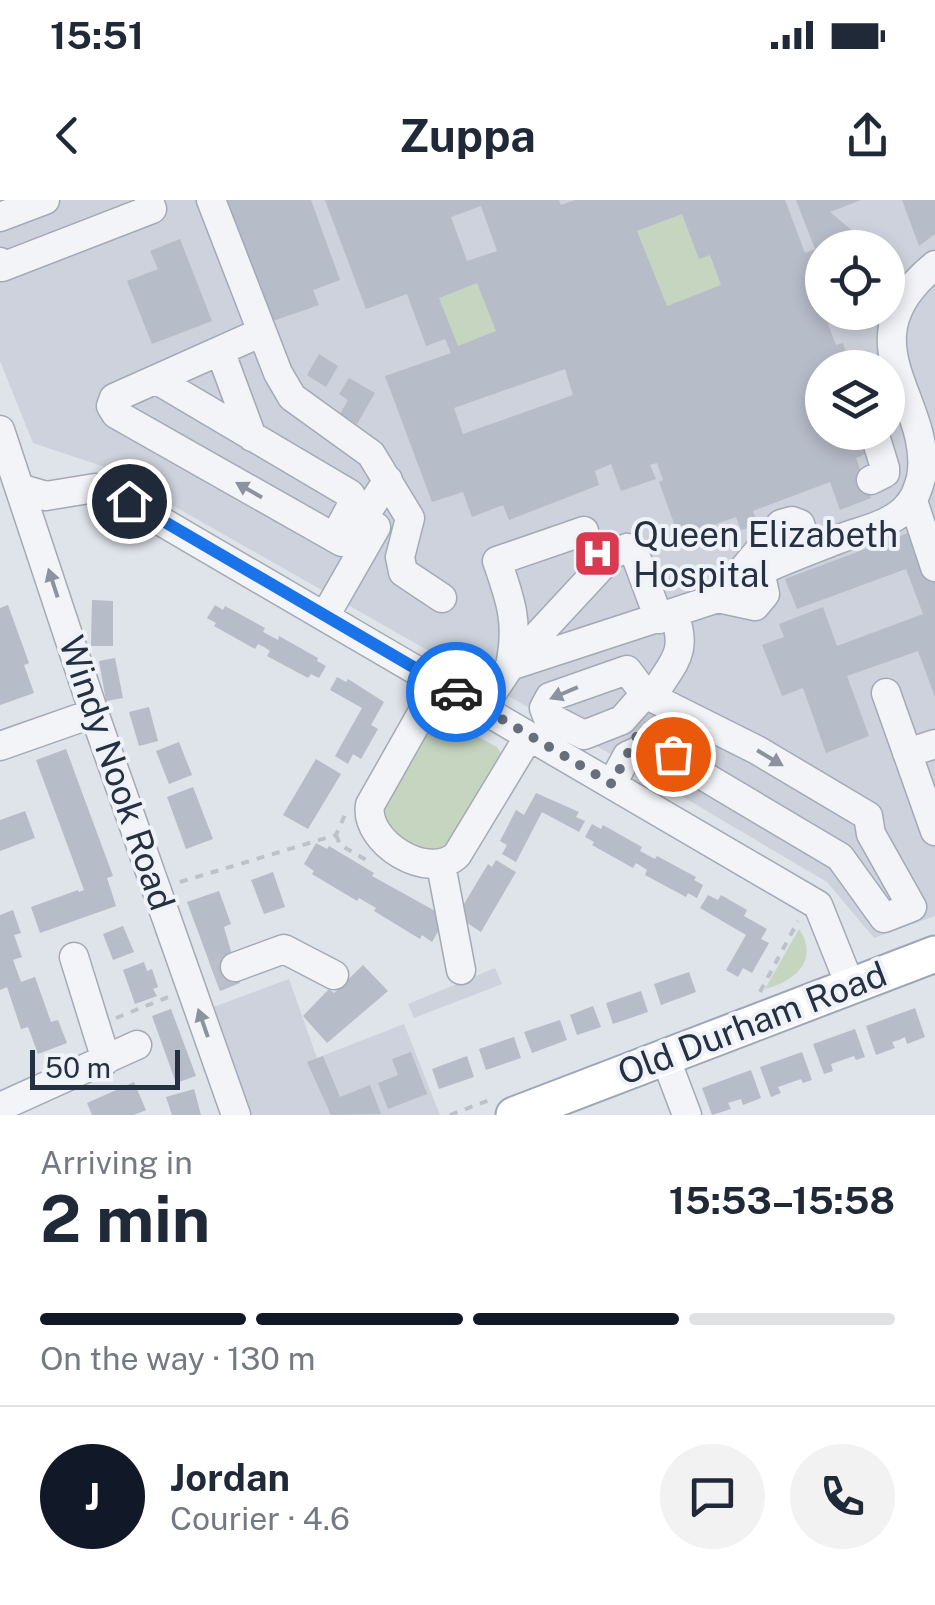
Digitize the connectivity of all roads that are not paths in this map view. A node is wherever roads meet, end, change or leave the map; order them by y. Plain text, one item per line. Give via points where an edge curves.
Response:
1 (45, 200) edge
2 (149, 200) edge
3 (211, 200) edge
4 (0, 217) edge
5 (0, 262) edge
6 (935, 265) edge
7 (905, 297) edge
8 (262, 332) junction
9 (225, 364) dead end
10 (157, 380) junction
11 (905, 394) edge
12 (0, 430) edge
13 (252, 436) junction
14 (879, 450) edge
15 (870, 480) dead end
16 (392, 488) junction
17 (22, 489) junction
18 (921, 498) edge
19 (584, 531) dead end
20 (334, 538) junction
21 (809, 550) junction
22 (935, 567) edge
23 (725, 590) junction
24 (442, 598) dead end
25 (324, 616) junction
26 (666, 616) junction
27 (510, 666) junction
28 (439, 682) junction
29 (886, 693) dead end
30 (482, 708) junction
31 (94, 712) junction
32 (529, 736) junction
33 (935, 744) edge
34 (0, 746) edge
35 (907, 753) junction
36 (612, 784) junction
37 (935, 831) edge
38 (871, 834) junction
39 (442, 865) junction
40 (848, 866) junction
41 (935, 954) edge
42 (74, 957) dead end
43 (461, 970) dead end
44 (334, 976) dead end
45 (207, 978) junction
46 (850, 985) junction
47 (137, 1045) dead end
48 (665, 1057) junction
49 (106, 1060) junction
50 (509, 1105) edge
51 (0, 1108) edge
52 (236, 1115) edge
53 (687, 1115) edge

1 - 4 street
2 - 5 street via 152,209 2,267
3 - 8 street
6 - 7 street
8 - 10 street
8 - 16 street via 292,397 371,454
9 - 13 street
10 - 13 street
20 -> 10 street via 116,414 114,398
11 - 18 street via 926,450
12 - 17 street, Windy Nook Road
13 - 20 street via 350,494 351,510
14 - 15 street via 885,473
16 - 20 street via 348,542
16 - 24 street via 410,518 400,565 409,579
16 - 25 street
17 - 25 street via 46,496 110,492
31 -> 17 street, Windy Nook Road
18 - 21 street via 890,520
18 - 22 street
19 - 27 street via 496,561 514,609
21 - 23 street via 760,571 761,603 749,607
21 - 23 street via 800,524 782,524
23 - 26 street
25 - 28 street
26 - 27 street
26 - 27 street via 626,548 613,554
26 -> 38 street via 678,626 679,653 653,691 868,816
27 - 30 street
28 - 30 street
28 - 39 street via 368,814 377,836 420,864
29 - 35 street
30 - 32 street
31 - 34 street
31 - 45 street, Windy Nook Road via 156,888
32 - 36 street
32 - 39 street via 458,855
33 - 35 street
35 - 37 street
36 - 40 street via 627,756 648,748
36 - 46 street via 818,906
38 - 40 street
38 - 40 street via 912,907 884,918
39 - 43 street
41 - 46 main road, Old Durham Road
42 - 49 street
44 - 45 street via 284,949
52 -> 45 street, Windy Nook Road
46 - 48 main road, Old Durham Road
47 - 49 street
48 - 50 main road, Old Durham Road
48 - 53 street
49 - 51 street

